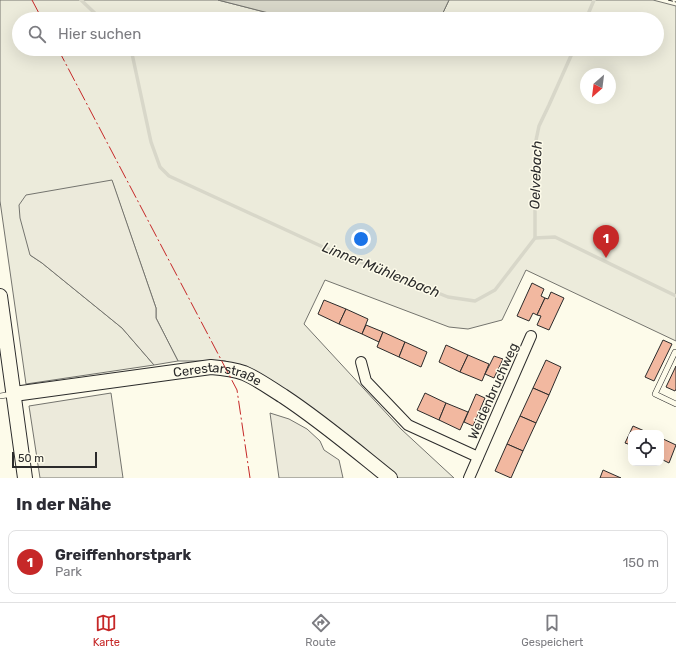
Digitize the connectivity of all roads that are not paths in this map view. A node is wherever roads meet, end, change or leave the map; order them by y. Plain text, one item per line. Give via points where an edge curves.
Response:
1 (0, 296) edge
2 (531, 336) dead end
3 (675, 352) dead end
4 (361, 362) dead end
5 (7, 395) edge
6 (676, 404) edge
7 (478, 457) junction
8 (25, 478) edge
9 (390, 478) edge
10 (469, 478) edge

1 - 5 main road
2 - 7 street, Weidenbruchweg
3 - 6 lane via 656,394
4 - 7 street, Weidenbruchweg via 366,380 408,425
5 - 8 main road
5 - 9 main road, Cerestarstraße via 211,367 230,369 261,382 292,402
7 - 10 street, Weidenbruchweg

